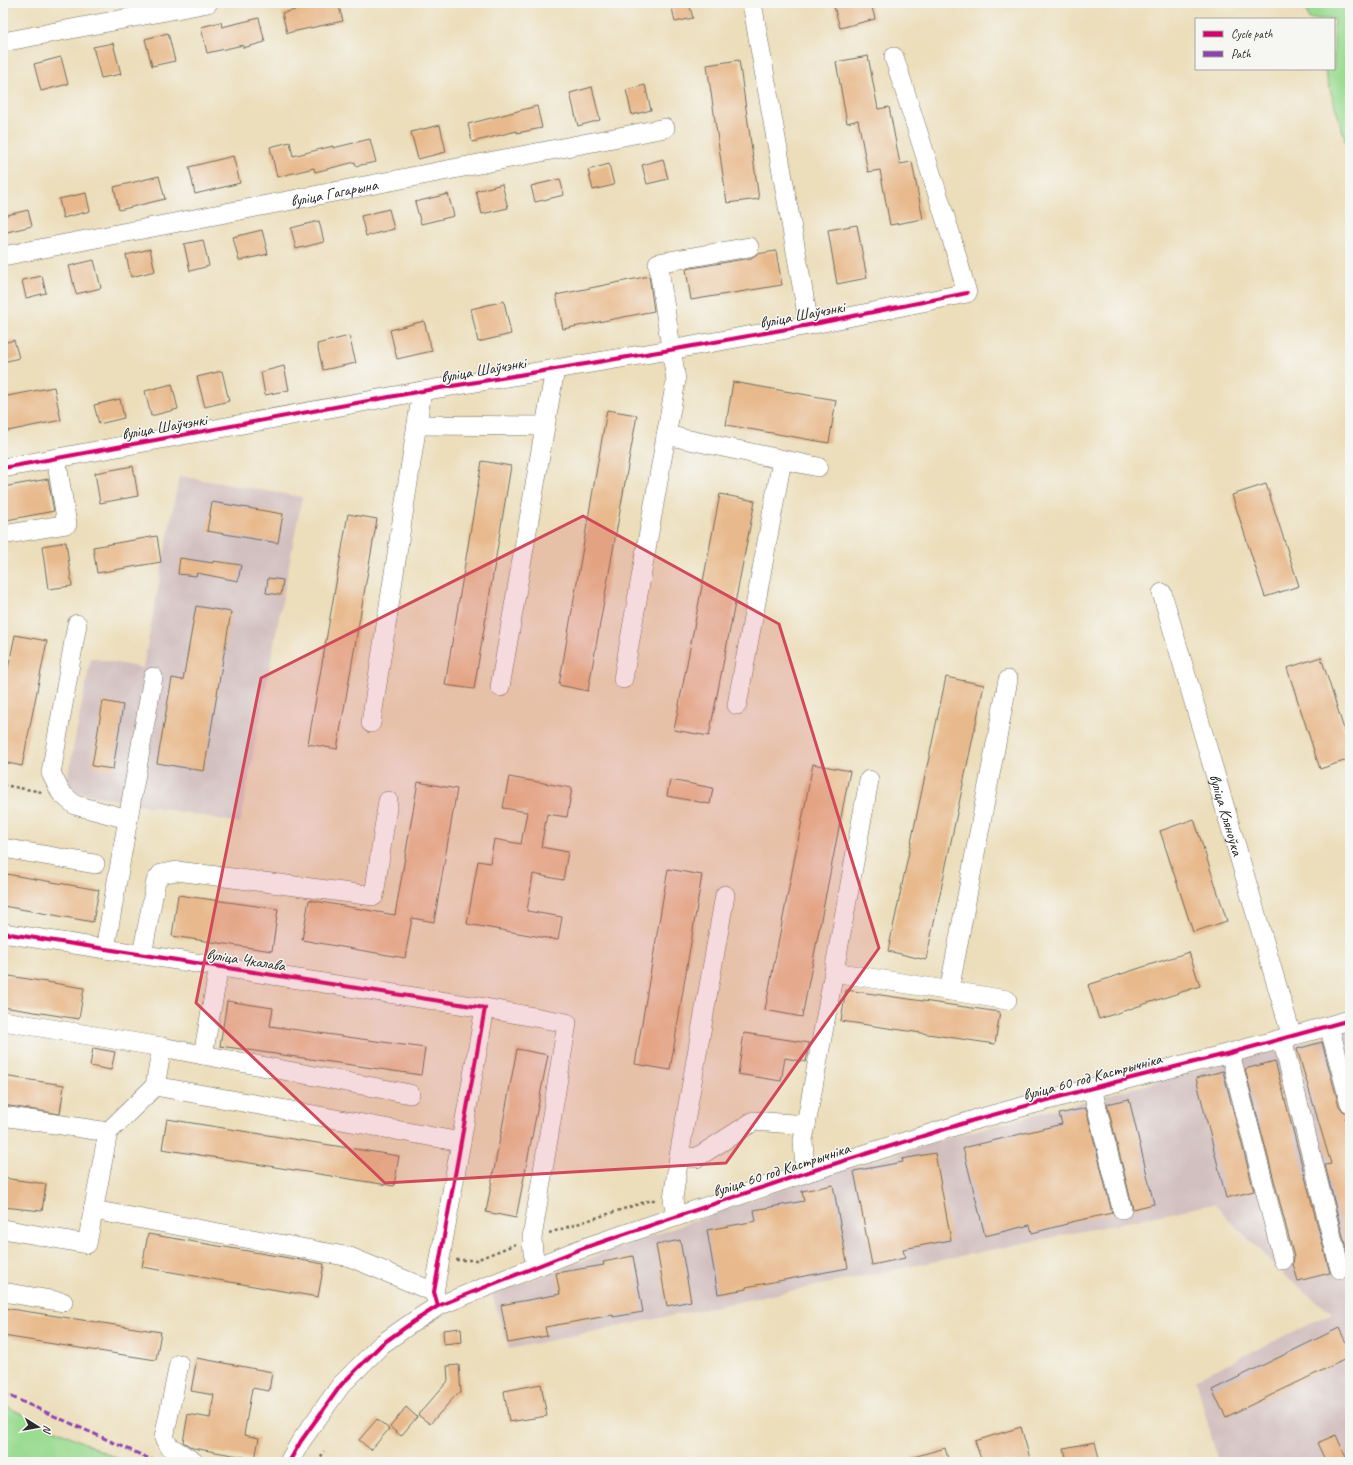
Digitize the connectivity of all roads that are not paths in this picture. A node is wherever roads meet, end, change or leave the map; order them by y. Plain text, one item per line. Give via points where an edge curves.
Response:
1 (208, 3) edge
2 (752, 3) edge
3 (3, 42) edge
4 (894, 57) dead end
5 (665, 128) dead end
6 (749, 247) dead end
7 (3, 256) edge
8 (809, 325) junction
9 (670, 350) junction
10 (555, 369) junction
11 (422, 391) junction
12 (417, 425) junction
13 (545, 426) junction
14 (666, 435) junction
15 (56, 458) junction
16 (782, 460) junction
17 (818, 467) dead end
18 (3, 468) edge
19 (3, 535) edge
20 (1162, 593) dead end
21 (77, 624) dead end
22 (153, 677) dead end
23 (623, 679) dead end
24 (1008, 680) dead end
25 (500, 686) dead end
26 (737, 705) dead end
27 (371, 723) dead end
28 (869, 780) dead end
29 (388, 801) dead end
30 (128, 819) junction
31 (3, 848) edge
32 (96, 864) dead end
33 (725, 895) dead end
34 (3, 933) edge
35 (105, 949) junction
36 (142, 955) junction
37 (220, 967) junction
38 (834, 972) junction
39 (949, 990) junction
40 (1007, 1000) dead end
41 (485, 1008) junction
42 (1350, 1020) edge
43 (3, 1021) edge
44 (1329, 1026) junction
45 (1287, 1038) junction
46 (162, 1047) junction
47 (1230, 1053) junction
48 (203, 1055) junction
49 (155, 1086) junction
50 (1092, 1088) junction
51 (410, 1094) dead end
52 (1350, 1103) edge
53 (3, 1116) edge
54 (806, 1125) junction
55 (108, 1132) junction
56 (461, 1142) junction
57 (679, 1156) junction
58 (805, 1173) junction
59 (1122, 1209) dead end
60 (93, 1210) junction
61 (676, 1216) junction
62 (3, 1229) edge
63 (1283, 1260) dead end
64 (537, 1266) junction
65 (1340, 1269) dead end
66 (3, 1292) edge
67 (436, 1299) junction
68 (63, 1302) dead end
69 (179, 1364) dead end
70 (194, 1462) edge
71 (289, 1462) edge

1 - 3 street
2 - 8 street
4 - 8 street, вуліца Шаўчэнкі via 951,236 966,293
5 - 7 street, вуліца Гагарына
6 - 9 street via 658,263
8 - 9 street, вуліца Шаўчэнкі
9 - 10 street, вуліца Шаўчэнкі
9 - 14 street via 676,380
10 - 11 street, вуліца Шаўчэнкі
10 - 13 street
11 - 12 street
11 - 15 street, вуліца Шаўчэнкі
12 - 13 street
12 - 27 street
13 - 25 street
14 - 16 street
14 - 23 street
15 - 18 street, вуліца Шаўчэнкі
15 - 19 street via 67,524
16 - 17 street
16 - 26 street
20 - 45 street, вуліца Кляноўка
21 - 30 street via 51,773 61,793 75,805
22 - 30 street
24 - 39 street
28 - 38 street
29 - 36 street via 374,896 177,871 161,874 156,881
30 - 35 street
31 - 32 street
33 - 57 street
34 - 35 street, вуліца Чкалава
35 - 36 street, вуліца Чкалава
36 - 37 street, вуліца Чкалава
37 - 41 street, вуліца Чкалава
37 - 48 street
38 - 39 street
38 - 54 street
39 - 40 street
41 - 56 street
41 - 64 street, вуліца Чкалава via 567,1023 532,1238
42 - 44 street, вуліца 60 год Кастрычніка
43 - 46 street
44 - 45 street, вуліца 60 год Кастрычніка
44 - 52 street
45 - 47 street, вуліца 60 год Кастрычніка
45 - 65 street, вуліца Кляноўка
46 - 48 street
46 - 49 street
47 - 50 street, вуліца 60 год Кастрычніка
47 - 63 street
48 - 51 street
49 - 55 street
49 - 56 street
50 - 58 street, вуліца 60 год Кастрычніка via 974,1120
50 - 59 street
53 - 55 street
54 - 57 street via 754,1121 696,1158
54 - 58 street via 803,1140
55 - 60 street
56 - 67 street
57 - 61 street via 673,1198
58 - 61 street, вуліца 60 год Кастрычніка
60 - 62 street via 86,1244
60 - 67 street via 350,1256
61 - 64 street, вуліца 60 год Кастрычніка
64 - 67 street, вуліца 60 год Кастрычніка
66 - 68 street
67 - 71 street, вуліца 60 год Кастрычніка via 413,1322 382,1344 341,1385
69 - 70 street via 164,1438 169,1446

